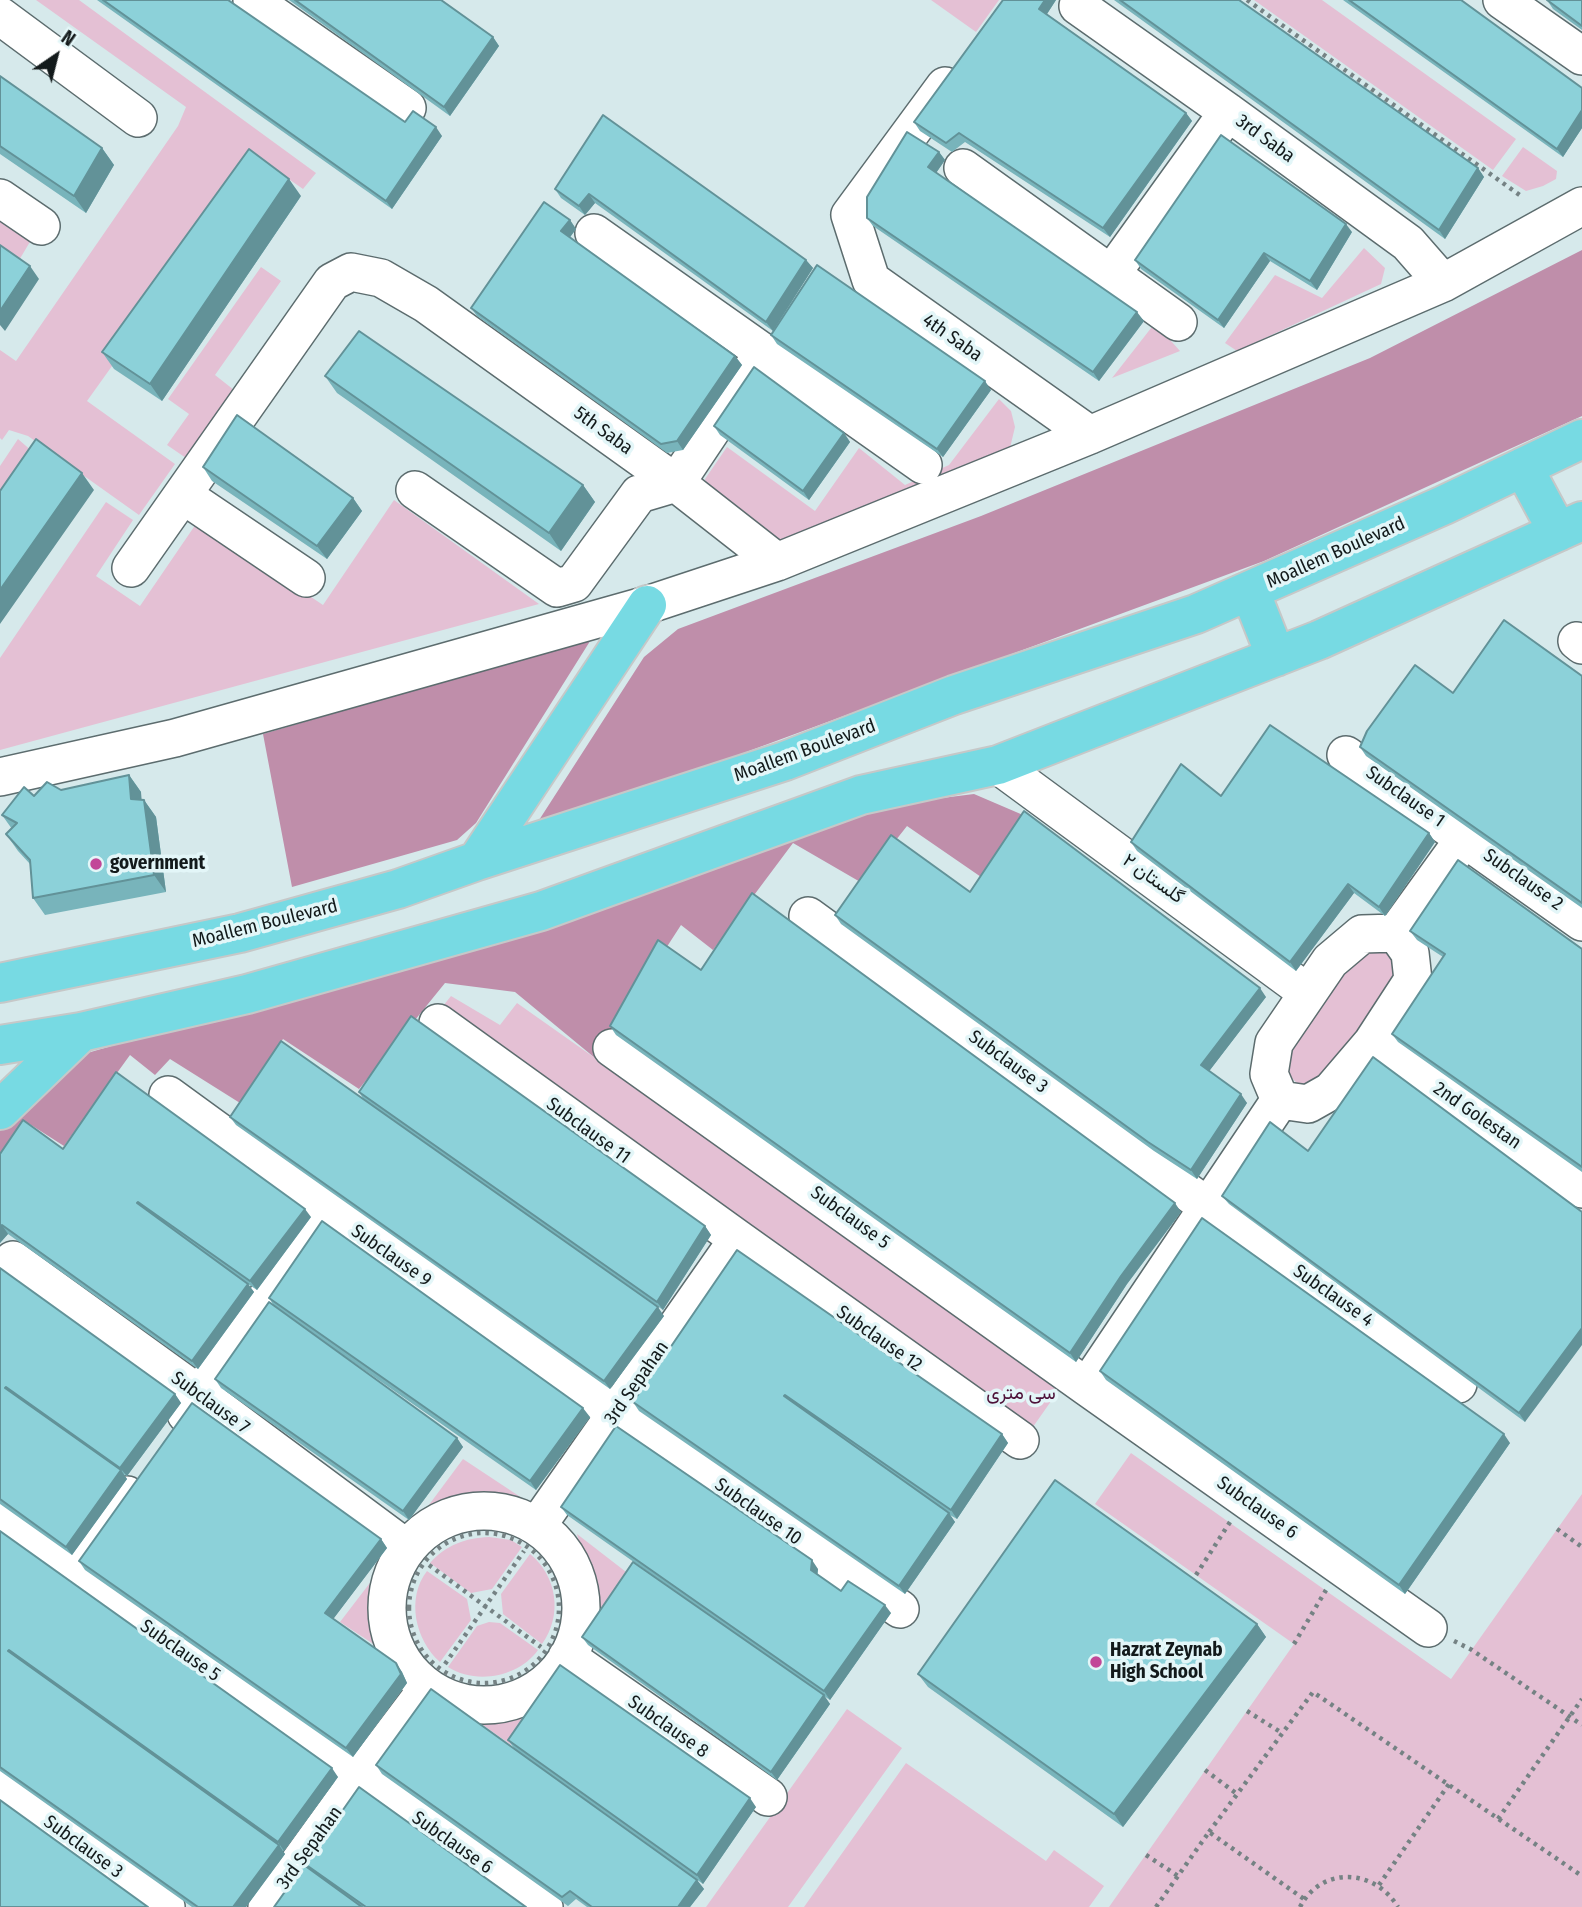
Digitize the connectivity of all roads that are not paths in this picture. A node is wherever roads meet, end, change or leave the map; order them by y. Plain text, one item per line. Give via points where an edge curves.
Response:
1 (252, 0) edge
2 (1519, 5) edge
3 (1078, 6) dead end
4 (0, 16) edge
5 (1582, 56) edge
6 (960, 65) edge
7 (407, 108) dead end
8 (1228, 112) junction
9 (138, 118) dead end
10 (963, 168) dead end
11 (0, 198) edge
12 (1582, 206) edge
13 (41, 226) dead end
14 (594, 233) dead end
15 (1112, 273) junction
16 (1443, 283) junction
17 (1178, 321) dead end
18 (763, 353) junction
19 (1090, 435) junction
20 (1582, 439) edge
21 (923, 465) dead end
22 (1523, 467) junction
23 (676, 483) junction
24 (415, 490) dead end
25 (183, 495) junction
26 (1570, 526) edge
27 (777, 562) junction
28 (131, 568) dead end
29 (306, 578) dead end
30 (1250, 591) junction
31 (647, 605) junction
32 (1276, 657) junction
33 (1346, 755) dead end
34 (998, 765) junction
35 (0, 777) edge
36 (1464, 839) junction
37 (477, 861) junction
38 (807, 916) dead end
39 (1582, 922) edge
40 (240, 933) junction
41 (1396, 933) junction
42 (0, 983) edge
43 (1308, 993) junction
44 (247, 994) junction
45 (438, 1023) dead end
46 (81, 1032) junction
47 (1372, 1043) junction
48 (0, 1045) edge
49 (612, 1048) dead end
50 (169, 1095) dead end
51 (1280, 1100) junction
52 (0, 1110) edge
53 (1582, 1189) edge
54 (1208, 1208) junction
55 (327, 1211) junction
56 (738, 1239) junction
57 (13, 1260) dead end
58 (1458, 1384) edge
59 (1087, 1388) junction
60 (200, 1395) junction
61 (616, 1414) junction
62 (167, 1439) edge
63 (1020, 1440) dead end
64 (143, 1473) edge
65 (0, 1522) edge
66 (532, 1537) junction
67 (416, 1555) junction
68 (70, 1573) junction
69 (900, 1609) dead end
70 (1428, 1628) road end
71 (557, 1654) junction
72 (435, 1679) junction
73 (360, 1778) junction
74 (0, 1788) edge
75 (768, 1797) dead end
76 (166, 1907) edge
77 (268, 1907) edge
78 (544, 1907) edge

1 - 7 street
2 - 5 street
3 - 8 street, 3rd Saba
4 - 9 street
6 - 19 street, 4th Saba via 850,215 871,280
8 - 15 street
8 - 16 street, 3rd Saba via 1408,243
10 - 15 street
11 - 13 street
12 - 16 street
14 - 18 street
15 - 17 street
16 - 19 street
18 - 21 street
18 - 23 street
19 - 27 street
20 - 22 main road, Moallem Boulevard
22 - 26 main road
22 - 30 main road, Moallem Boulevard
23 - 24 street via 639,494 574,583 556,588
23 - 25 street, 5th Saba via 426,304 381,278 351,272 332,282
23 - 27 street, 5th Saba
25 - 28 street, 5th Saba
25 - 29 street
26 - 32 main road
27 - 31 street
30 - 32 main road
30 - 37 main road, Moallem Boulevard via 1196,614 954,695 785,761
31 - 35 street via 175,738
31 - 37 main road
32 - 34 main road
33 - 36 street, Subclause 1
34 - 43 street, گلستان ۲
34 - 44 main road via 861,795 541,911
36 - 39 street, Subclause 2
36 - 41 street
37 - 40 main road, Moallem Boulevard via 398,889
38 - 54 street, Subclause 3
40 - 42 main road, Moallem Boulevard
40 - 44 main road
41 - 43 street via 1362,934 1330,961
41 - 47 street via 1410,953 1413,980
43 - 51 street via 1274,1043 1269,1074
44 - 46 main road
45 - 56 street, Subclause 11
46 - 48 main road
46 - 52 main road
47 - 51 street via 1331,1091 1308,1104
47 - 53 street, 2nd Golestan
49 - 59 street, Subclause 5
50 - 55 street, Subclause 9
51 - 54 street
54 - 58 street, Subclause 4
54 - 59 street
55 - 60 street
55 - 61 street, Subclause 9
56 - 61 street, 3rd Sepahan
56 - 63 street, Subclause 12
57 - 60 street, Subclause 7
59 - 70 street, Subclause 6
60 - 62 street
60 - 67 street, Subclause 7
61 - 66 street, 3rd Sepahan
61 - 69 street, Subclause 10
64 - 68 street
65 - 68 street, Subclause 5
66 - 67 street via 511,1514 482,1510 453,1515 427,1528
66 - 71 street via 559,1546 574,1572 581,1601 579,1630
67 - 72 street via 391,1576 386,1607 391,1638 406,1666
68 - 73 street, Subclause 5
71 - 72 street via 547,1682 520,1698 489,1705 457,1701
71 - 75 street, Subclause 8
72 - 73 street, 3rd Sepahan
73 - 77 street, 3rd Sepahan
73 - 78 street, Subclause 6
74 - 76 street, Subclause 3

